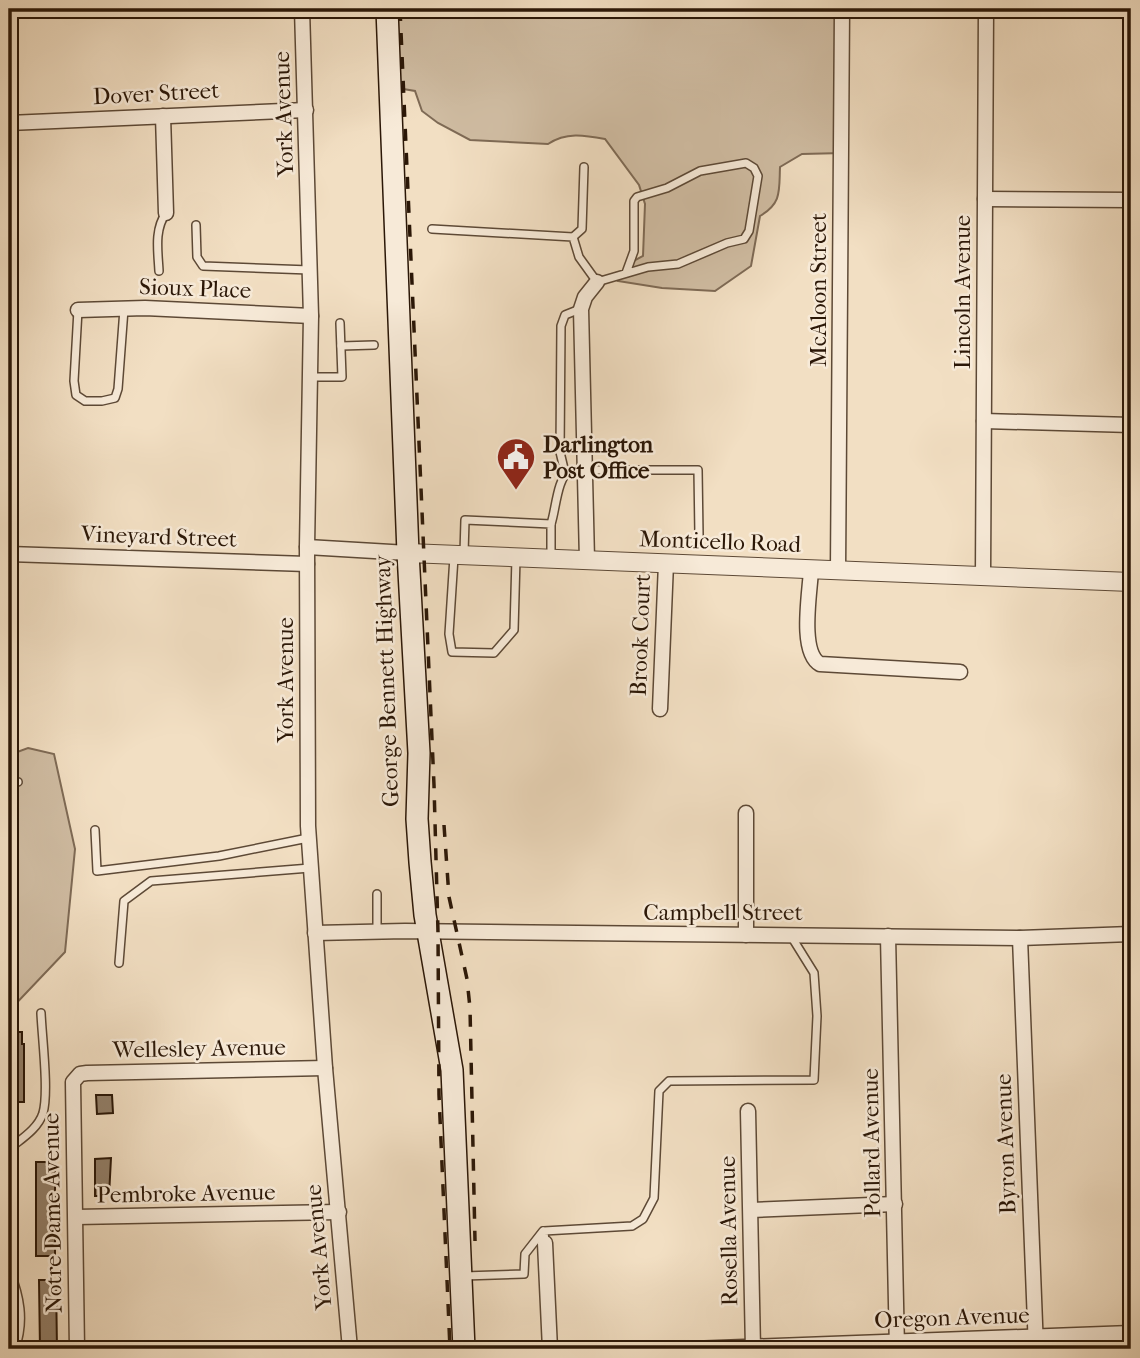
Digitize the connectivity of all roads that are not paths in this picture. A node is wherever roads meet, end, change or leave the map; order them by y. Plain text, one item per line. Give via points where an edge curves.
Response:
1 (302, 9) edge
2 (387, 9) edge
3 (842, 9) edge
4 (986, 9) edge
5 (306, 110) junction
6 (163, 116) junction
7 (9, 122) edge
8 (584, 167) dead end
9 (985, 199) junction
10 (1131, 200) edge
11 (166, 214) joint
12 (196, 225) dead end
13 (432, 229) dead end
14 (573, 237) junction
15 (310, 270) junction
16 (159, 271) dead end
17 (626, 273) junction
18 (597, 282) junction
19 (124, 309) junction
20 (581, 309) junction
21 (78, 310) joint
22 (311, 316) junction
23 (340, 323) dead end
24 (374, 345) dead end
25 (341, 346) junction
26 (311, 377) junction
27 (984, 421) junction
28 (1131, 425) edge
29 (585, 470) junction
30 (565, 473) junction
31 (551, 524) junction
32 (699, 535) dead end
33 (307, 547) junction
34 (408, 553) junction
35 (9, 554) edge
36 (459, 555) junction
37 (516, 557) junction
38 (551, 558) junction
39 (587, 560) junction
40 (666, 563) junction
41 (307, 564) junction
42 (811, 570) junction
43 (838, 571) junction
44 (983, 576) junction
45 (1131, 582) edge
46 (960, 672) dead end
47 (660, 709) dead end
48 (18, 782) dead end
49 (9, 783) edge
50 (746, 813) dead end
51 (95, 830) dead end
52 (309, 838) junction
53 (310, 868) junction
54 (377, 894) dead end
55 (377, 932) junction
56 (428, 932) junction
57 (314, 933) junction
58 (746, 934) junction
59 (1131, 934) edge
60 (791, 935) junction
61 (888, 936) junction
62 (1020, 937) junction
63 (119, 963) dead end
64 (41, 1013) dead end
65 (325, 1068) junction
66 (76, 1077) joint
67 (748, 1111) dead end
68 (9, 1149) edge
69 (895, 1203) junction
70 (751, 1210) junction
71 (339, 1212) junction
72 (76, 1217) junction
73 (544, 1237) junction
74 (9, 1269) edge
75 (461, 1276) junction
76 (1131, 1333) edge
77 (1035, 1343) edge
78 (897, 1346) edge
79 (753, 1348) edge
80 (15, 1349) edge
81 (77, 1349) edge
82 (350, 1349) edge
83 (464, 1349) edge
84 (550, 1349) edge
85 (691, 1349) edge

1 - 5 street, York Avenue
2 - 34 main road, George Bennett Highway
3 - 43 street, McAloon Street
4 - 9 street, Lincoln Avenue
5 - 6 street, Dover Street
5 - 15 street, York Avenue
6 - 7 street, Dover Street
6 - 11 street
8 - 14 lane via 582,229
9 - 10 street
9 - 27 street, Lincoln Avenue
11 - 16 lane via 158,230
12 - 15 lane via 197,257 203,266
13 - 14 lane
14 - 18 lane via 579,257
15 - 22 street, York Avenue
17 - 17 lane via 678,264 744,239 758,176 754,168 746,163 700,171 637,197 634,251
17 - 18 lane
18 - 20 street
19 - 21 street, Sioux Place
19 - 21 lane via 118,389 115,398 102,401 85,401 76,395
19 - 22 street, Sioux Place
20 - 29 street
20 - 30 lane via 565,315 561,326
22 - 26 street, York Avenue
23 - 25 lane
24 - 25 lane
25 - 26 lane via 342,377
26 - 33 street, York Avenue
27 - 28 street
27 - 44 street, Lincoln Avenue
29 - 30 lane
29 - 32 lane via 698,470
29 - 39 street
30 - 31 lane
31 - 36 lane via 465,520
31 - 38 lane
33 - 34 street, Monticello Road
33 - 41 street, York Avenue
34 - 36 street, Monticello Road
34 - 56 main road, George Bennett Highway via 419,752 419,862
35 - 41 street, Vineyard Street
36 - 37 street, Monticello Road
36 - 37 lane via 449,634 452,652 494,653 514,630
37 - 38 street, Monticello Road
38 - 39 street, Monticello Road
39 - 40 street, Monticello Road
40 - 42 street, Monticello Road
40 - 47 street, Brook Court
41 - 52 street, York Avenue
42 - 43 street, Monticello Road
42 - 46 street via 807,644 814,660
43 - 44 street, Monticello Road
44 - 45 street, Monticello Road
48 - 49 lane
50 - 58 street
51 - 52 lane via 97,871 219,856
52 - 53 street, York Avenue
53 - 57 street, York Avenue
53 - 63 lane via 151,881 124,901
54 - 55 lane
55 - 56 street, Campbell Street
55 - 57 street, Campbell Street
56 - 58 street, Campbell Street
56 - 75 main road, George Bennett Highway via 453,1070
57 - 65 street, York Avenue
58 - 60 street, Campbell Street
59 - 62 street, Campbell Street
60 - 61 street, Campbell Street
60 - 73 lane via 814,973 814,1080 669,1081 659,1091 654,1198 643,1219 632,1226
61 - 62 street, Campbell Street
61 - 69 street, Pollard Avenue
62 - 77 street, Byron Avenue
64 - 68 lane via 43,1113 33,1129
65 - 66 street, Wellesley Avenue via 87,1073
65 - 71 street, York Avenue
66 - 72 street, Notre Dame Avenue
67 - 70 street, Rosella Avenue
69 - 70 street
69 - 78 street, Pollard Avenue
70 - 79 street, Rosella Avenue
71 - 72 street, Pembroke Avenue
71 - 82 street, York Avenue
72 - 81 street, Notre Dame Avenue
73 - 75 lane via 524,1254 524,1274
73 - 84 street
74 - 80 lane via 20,1301 21,1326
75 - 83 main road, George Bennett Highway
76 - 77 street, Oregon Avenue
77 - 78 street, Oregon Avenue
78 - 79 street, Oregon Avenue
79 - 85 street, Oregon Avenue

